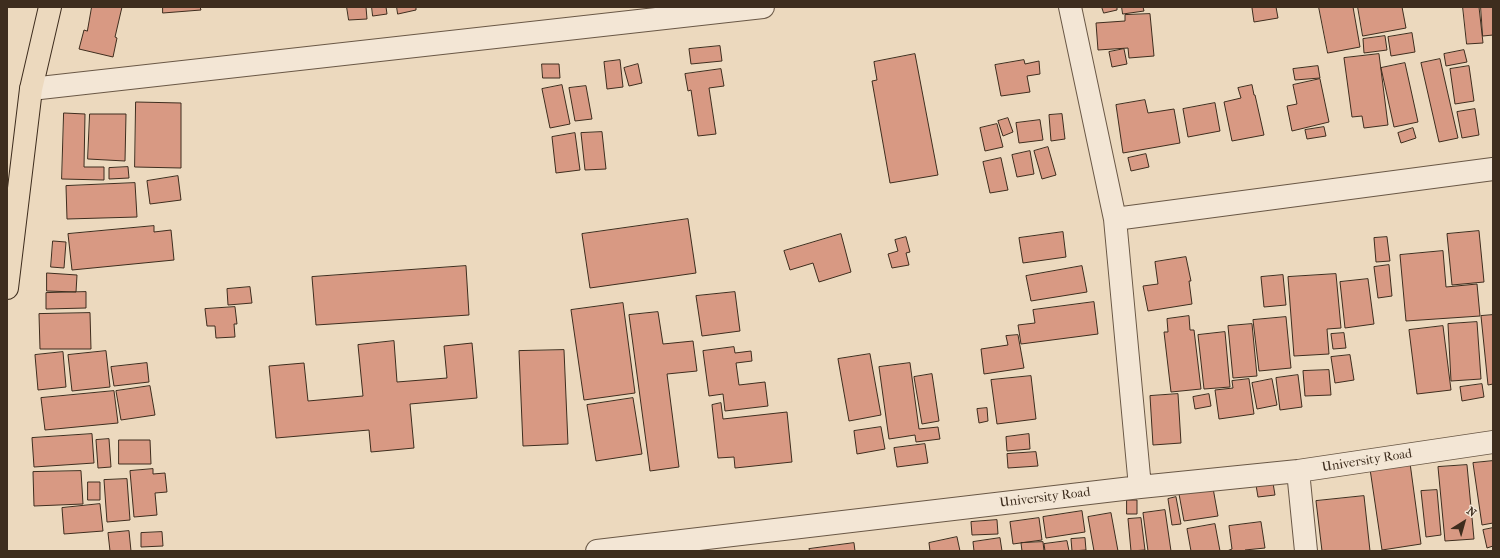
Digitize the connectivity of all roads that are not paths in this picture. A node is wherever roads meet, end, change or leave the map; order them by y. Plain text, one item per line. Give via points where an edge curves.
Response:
1 (50, 7) edge
2 (763, 7) edge
3 (1070, 7) edge
4 (30, 89) junction
5 (1493, 169) edge
6 (1116, 219) junction
7 (7, 288) edge
8 (1493, 442) edge
9 (1298, 471) junction
10 (1140, 487) junction
11 (647, 548) edge
12 (597, 551) edge
13 (1306, 551) edge

1 - 4 main road
2 - 4 street
3 - 6 street
4 - 7 main road
5 - 6 street
6 - 10 street
8 - 9 street, University Road
9 - 10 street, University Road
9 - 13 street
10 - 11 street, University Road
11 - 12 street, University Road

